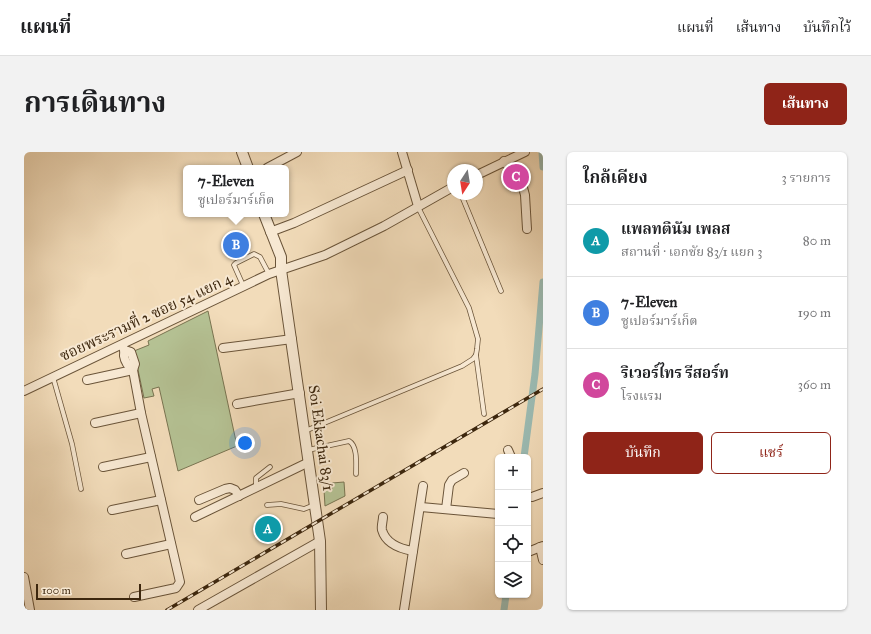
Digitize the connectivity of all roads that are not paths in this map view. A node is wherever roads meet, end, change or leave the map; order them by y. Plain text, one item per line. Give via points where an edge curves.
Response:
1 (242, 152) edge
2 (297, 152) edge
3 (404, 152) edge
4 (525, 152) edge
5 (504, 161) junction
6 (247, 165) edge
7 (273, 165) edge
8 (408, 170) junction
9 (483, 172) edge
10 (447, 190) edge
11 (463, 200) edge
12 (418, 206) junction
13 (265, 217) edge
14 (527, 230) dead end
15 (270, 232) junction
16 (281, 270) junction
17 (269, 274) junction
18 (240, 288) junction
19 (501, 291) dead end
20 (292, 339) junction
21 (124, 347) junction
22 (223, 348) dead end
23 (476, 355) junction
24 (133, 370) junction
25 (53, 377) junction
26 (87, 380) dead end
27 (24, 391) edge
28 (300, 393) junction
29 (237, 404) dead end
30 (141, 413) junction
31 (484, 414) dead end
32 (95, 423) dead end
33 (305, 431) junction
34 (308, 451) junction
35 (151, 457) junction
36 (309, 462) junction
37 (103, 468) dead end
38 (270, 468) dead end
39 (464, 473) dead end
40 (356, 474) dead end
41 (423, 486) dead end
42 (256, 488) junction
43 (81, 489) dead end
44 (543, 493) edge
45 (239, 496) junction
46 (532, 497) dead end
47 (160, 500) junction
48 (198, 500) dead end
49 (315, 504) junction
50 (267, 505) dead end
51 (421, 507) junction
52 (446, 509) junction
53 (112, 510) dead end
54 (495, 514) edge
55 (196, 517) dead end
56 (383, 517) dead end
57 (320, 541) junction
58 (171, 544) junction
59 (541, 547) edge
60 (413, 551) junction
61 (531, 551) edge
62 (126, 554) dead end
63 (543, 560) edge
64 (24, 577) edge
65 (134, 597) dead end
66 (30, 610) edge
67 (198, 610) edge
68 (321, 610) edge
69 (404, 610) edge

1 - 6 street
2 - 7 street
3 - 8 street
4 - 5 street
5 - 9 street
5 - 14 street via 522,184
8 - 12 street
8 - 15 street
10 - 12 street, ซอยพระรามที่ 2 ซอย 54 แยก 4
11 - 19 lane
12 - 16 street, ซอยพระรามที่ 2 ซอย 54 แยก 4 via 325,255
12 - 23 lane via 470,308 478,339
13 - 15 street, Soi Ekkachai 83/1
15 - 16 street, Soi Ekkachai 83/1 via 281,257
16 - 17 street, ซอยพระรามที่ 2 ซอย 54 แยก 4
16 - 20 street, Soi Ekkachai 83/1
17 - 18 street, ซอยพระรามที่ 2 ซอย 54 แยก 4
17 - 18 lane via 258,255 254,254 236,262 234,265 242,283
18 - 21 street, ซอยพระรามที่ 2 ซอย 54 แยก 4 via 198,307
20 - 22 street
20 - 28 street, Soi Ekkachai 83/1
21 - 24 street via 124,356 128,366
21 - 25 street, ซอยพระรามที่ 2 ซอย 54 แยก 4
23 - 31 lane
23 - 33 lane via 462,366
24 - 26 street
24 - 30 street
25 - 27 street, ซอยพระรามที่ 2 ซอย 54 แยก 4
25 - 43 lane via 72,444
28 - 29 street
28 - 33 street, Soi Ekkachai 83/1
30 - 32 street
30 - 35 street
33 - 34 street, Soi Ekkachai 83/1
34 - 36 street, Soi Ekkachai 83/1
34 - 40 lane via 349,440 354,448
35 - 37 street
35 - 47 street
36 - 42 street
36 - 49 street, Soi Ekkachai 83/1
38 - 42 lane via 256,478
39 - 52 street via 450,482
41 - 51 street
42 - 45 street
44 - 46 street
45 - 48 street via 230,488
45 - 55 street
47 - 53 street
47 - 58 street
49 - 50 lane via 304,509 281,504
49 - 57 street, Soi Ekkachai 83/1
51 - 52 street
51 - 60 street
52 - 54 street
56 - 60 street via 382,530 391,543
57 - 67 street
57 - 68 street, Soi Ekkachai 83/1
58 - 62 street
58 - 65 street via 180,580 176,588
59 - 61 street
59 - 63 street
60 - 69 street
64 - 66 street

